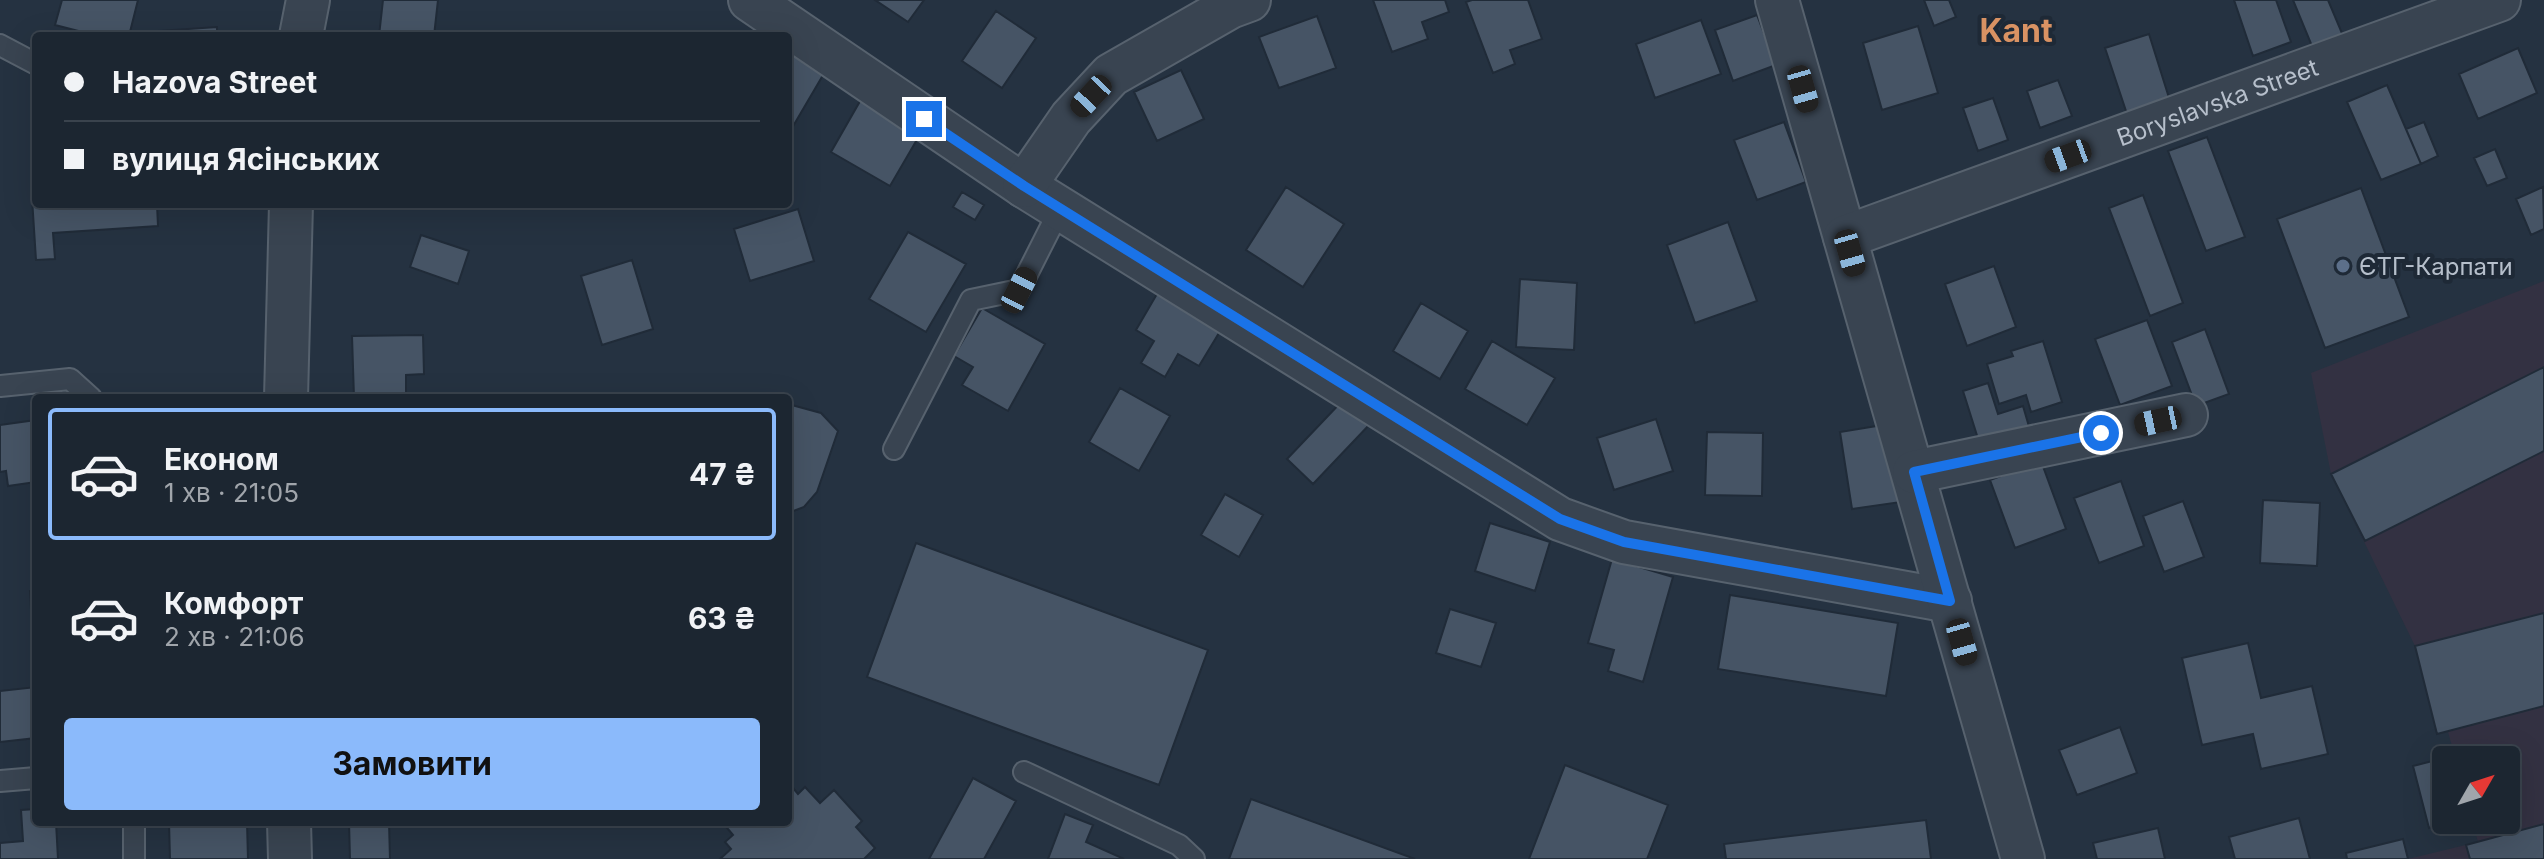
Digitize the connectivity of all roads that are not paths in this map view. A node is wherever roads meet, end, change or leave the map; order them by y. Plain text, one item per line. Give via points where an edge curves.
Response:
1 (308, 0) edge
2 (750, 0) edge
3 (1249, 0) edge
4 (1777, 0) edge
5 (2499, 0) edge
6 (302, 32) edge
7 (0, 45) edge
8 (32, 62) edge
9 (1024, 186) junction
10 (291, 208) edge
11 (1060, 209) junction
12 (1845, 237) junction
13 (0, 386) edge
14 (87, 394) edge
15 (286, 394) edge
16 (2186, 415) dead end
17 (894, 449) dead end
18 (1914, 472) junction
19 (1950, 601) junction
20 (1024, 772) dead end
21 (32, 778) edge
22 (0, 781) edge
23 (134, 826) edge
24 (289, 826) edge
25 (134, 859) edge
26 (290, 859) edge
27 (1194, 859) edge
28 (2023, 859) edge

1 - 6 street
2 - 9 street
3 - 9 street via 1111,75 1071,118
4 - 12 street
5 - 12 street, Boryslavska Street
7 - 8 lane
9 - 11 street
10 - 15 street
11 - 17 lane via 1019,290 971,300
11 - 19 street via 1560,519 1624,542
12 - 18 street
13 - 14 lane via 70,379
16 - 18 street
18 - 19 street
19 - 28 street
20 - 27 lane via 1179,845
21 - 22 lane
23 - 25 lane
24 - 26 street

